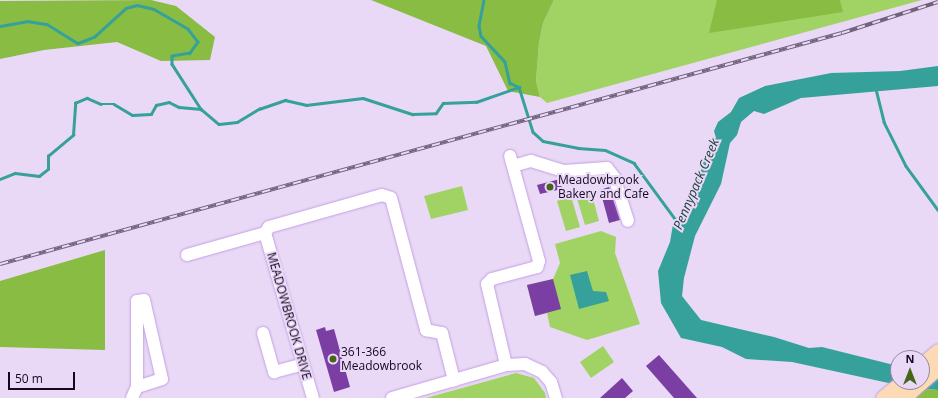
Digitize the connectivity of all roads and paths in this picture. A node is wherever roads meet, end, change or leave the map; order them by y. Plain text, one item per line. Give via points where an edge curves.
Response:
1 (628, 221) dead end
2 (265, 234) junction
3 (187, 255) dead end
4 (263, 333) dead end
5 (938, 351) edge
6 (930, 358) edge
7 (303, 364) junction
8 (506, 364) junction
9 (938, 367) edge
10 (930, 374) edge
11 (454, 380) junction
12 (893, 390) edge
13 (912, 390) edge
14 (134, 393) edge
15 (313, 398) edge
16 (392, 398) edge
17 (556, 398) edge
18 (884, 398) edge
19 (903, 398) edge

1 - 8 street via 614,177 607,168 564,171 531,161 512,161 540,261 537,267 492,279 487,284
2 - 3 street
2 - 7 street, MEADOWBROOK DRIVE
2 - 11 street via 269,227 382,195 391,198 426,330 442,333
4 - 7 street via 274,372
5 - 6 main road
7 - 15 street, MEADOWBROOK DRIVE
8 - 11 street
8 - 17 street via 525,364 542,372 551,382
9 - 10 main road
11 - 16 street
12 - 18 main road
13 - 19 main road
14 - 14 street via 137,301 144,300 162,379

